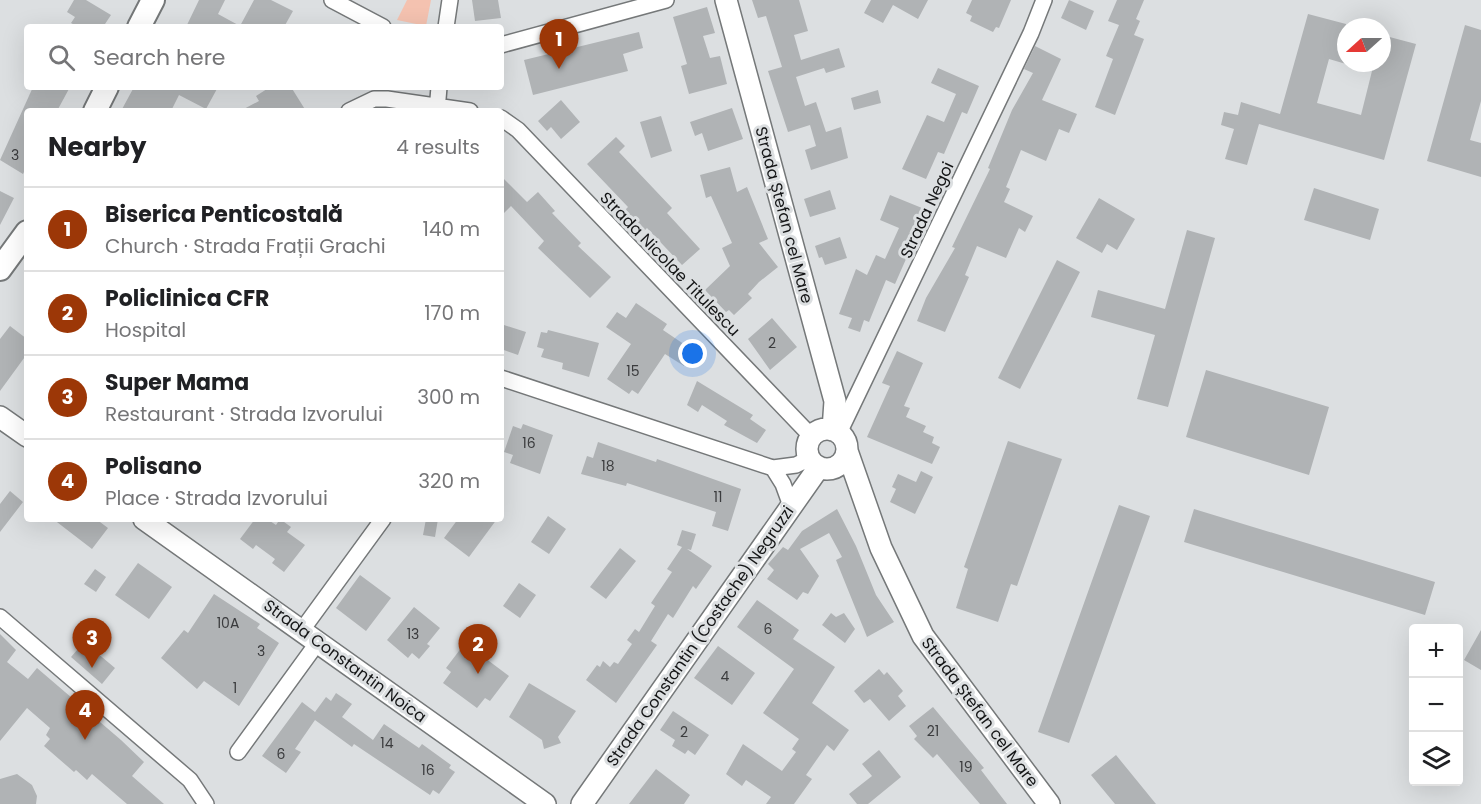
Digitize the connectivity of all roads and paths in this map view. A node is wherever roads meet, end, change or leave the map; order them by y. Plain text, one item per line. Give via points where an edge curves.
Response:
1 (153, 0) edge
2 (332, 0) edge
3 (450, 0) edge
4 (666, 0) edge
5 (726, 0) edge
6 (1044, 0) edge
7 (141, 24) edge
8 (377, 24) edge
9 (446, 24) edge
10 (504, 44) edge
11 (106, 90) edge
12 (439, 90) edge
13 (96, 108) edge
14 (355, 108) edge
15 (431, 108) edge
16 (437, 108) edge
17 (504, 120) edge
18 (24, 235) edge
19 (3, 258) edge
20 (504, 379) edge
21 (0, 417) edge
22 (24, 434) edge
23 (812, 437) junction
24 (840, 438) junction
25 (814, 463) junction
26 (773, 468) junction
27 (791, 506) junction
28 (148, 522) edge
29 (381, 522) edge
30 (0, 617) edge
31 (310, 636) junction
32 (238, 752) dead end
33 (202, 799) edge
34 (545, 804) edge
35 (582, 804) edge
36 (1048, 804) edge

1 - 7 main road
2 - 8 street
3 - 9 street
4 - 10 street
5 - 24 main road, Strada Ștefan cel Mare via 835,401
6 - 24 street, Strada Negoi
11 - 13 main road
12 - 16 street
14 - 15 street via 374,99
17 - 23 street, Strada Nicolae Titulescu via 518,130
18 - 19 main road
20 - 26 street
21 - 22 main road
23 - 24 main road via 821,430
23 - 25 main road via 807,447
24 - 25 main road via 842,462 837,466
24 - 36 main road, Strada Ștefan cel Mare via 880,548 918,627 942,665
25 - 26 street
25 - 27 main road, Strada Constantin (Costache) Negruzzi
26 - 27 street
27 - 35 main road, Strada Constantin (Costache) Negruzzi
28 - 31 main road, Strada Constantin Noica
29 - 31 street
30 - 33 street via 190,780
31 - 32 street
31 - 34 main road, Strada Constantin Noica

